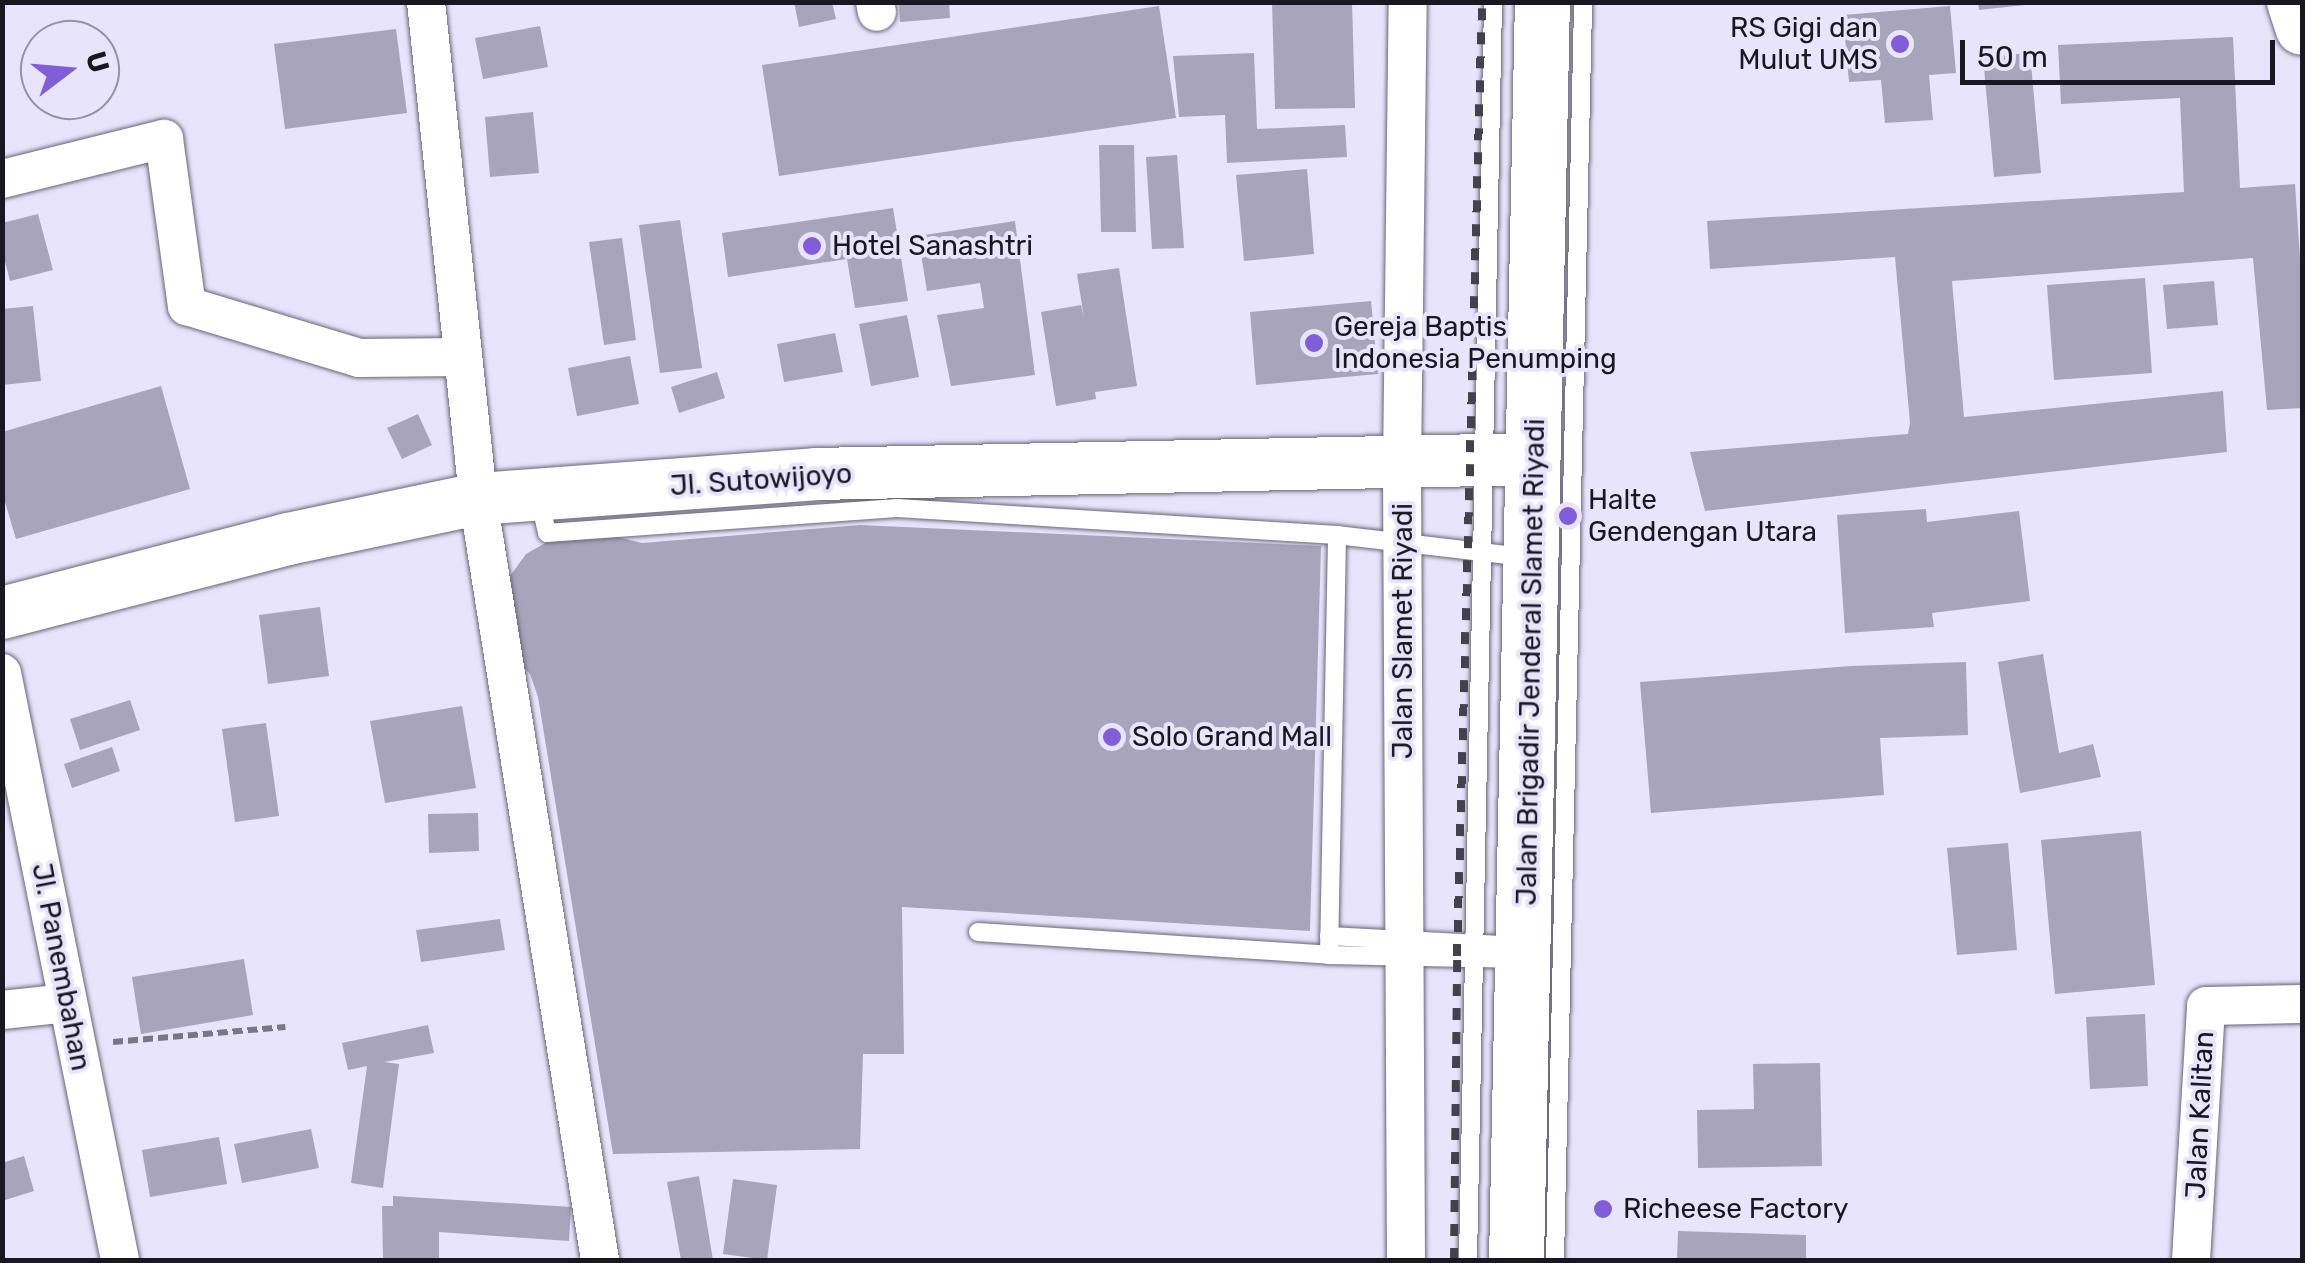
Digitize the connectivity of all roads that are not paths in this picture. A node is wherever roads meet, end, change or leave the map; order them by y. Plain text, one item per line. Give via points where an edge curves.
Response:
1 (426, 2) edge
2 (1408, 2) edge
3 (1493, 2) edge
4 (1542, 2) edge
5 (1582, 2) edge
6 (2293, 2) edge
7 (2302, 29) edge
8 (2, 179) edge
9 (463, 357) junction
10 (1508, 460) junction
11 (1402, 466) junction
12 (538, 495) junction
13 (478, 499) junction
14 (1337, 535) junction
15 (1403, 545) junction
16 (1508, 556) junction
17 (2, 612) edge
18 (2, 673) edge
19 (978, 932) dead end
20 (1329, 945) junction
21 (1404, 948) junction
22 (1472, 950) junction
23 (1526, 953) junction
24 (68, 1003) junction
25 (2302, 1004) edge
26 (2, 1010) edge
27 (120, 1260) edge
28 (600, 1260) edge
29 (1406, 1260) edge
30 (1468, 1260) edge
31 (1516, 1260) edge
32 (1555, 1260) edge
33 (2191, 1260) edge

1 - 9 street
2 - 11 street, Jalan Slamet Riyadi
3 - 10 lane
4 - 10 main road, Jalan Brigadir Jenderal Slamet Riyadi
5 - 32 lane
6 - 7 main road
8 - 9 street via 164,139 188,306 359,358
9 - 13 street
10 - 11 main road, Jl. Sutowijoyo
10 - 16 main road, Jalan Brigadir Jenderal Slamet Riyadi
11 - 12 main road, Jl. Sutowijoyo via 835,474
11 - 15 street, Jalan Slamet Riyadi
12 - 13 main road, Jl. Sutowijoyo
12 - 14 lane via 548,533 897,508
13 - 17 main road, Jl. Sutowijoyo via 342,526
13 - 28 street
14 - 15 lane
14 - 20 lane
15 - 16 lane
15 - 21 street, Jalan Slamet Riyadi
16 - 22 lane
16 - 23 main road, Jalan Brigadir Jenderal Slamet Riyadi
18 - 24 street, Jl. Panembahan
19 - 20 lane
20 - 21 lane
21 - 22 lane
21 - 29 street, Jalan Slamet Riyadi
22 - 23 lane
22 - 30 lane
23 - 31 main road, Jalan Brigadir Jenderal Slamet Riyadi
24 - 26 street
24 - 27 street, Jl. Panembahan
25 - 33 street, Jalan Kalitan via 2206,1006

